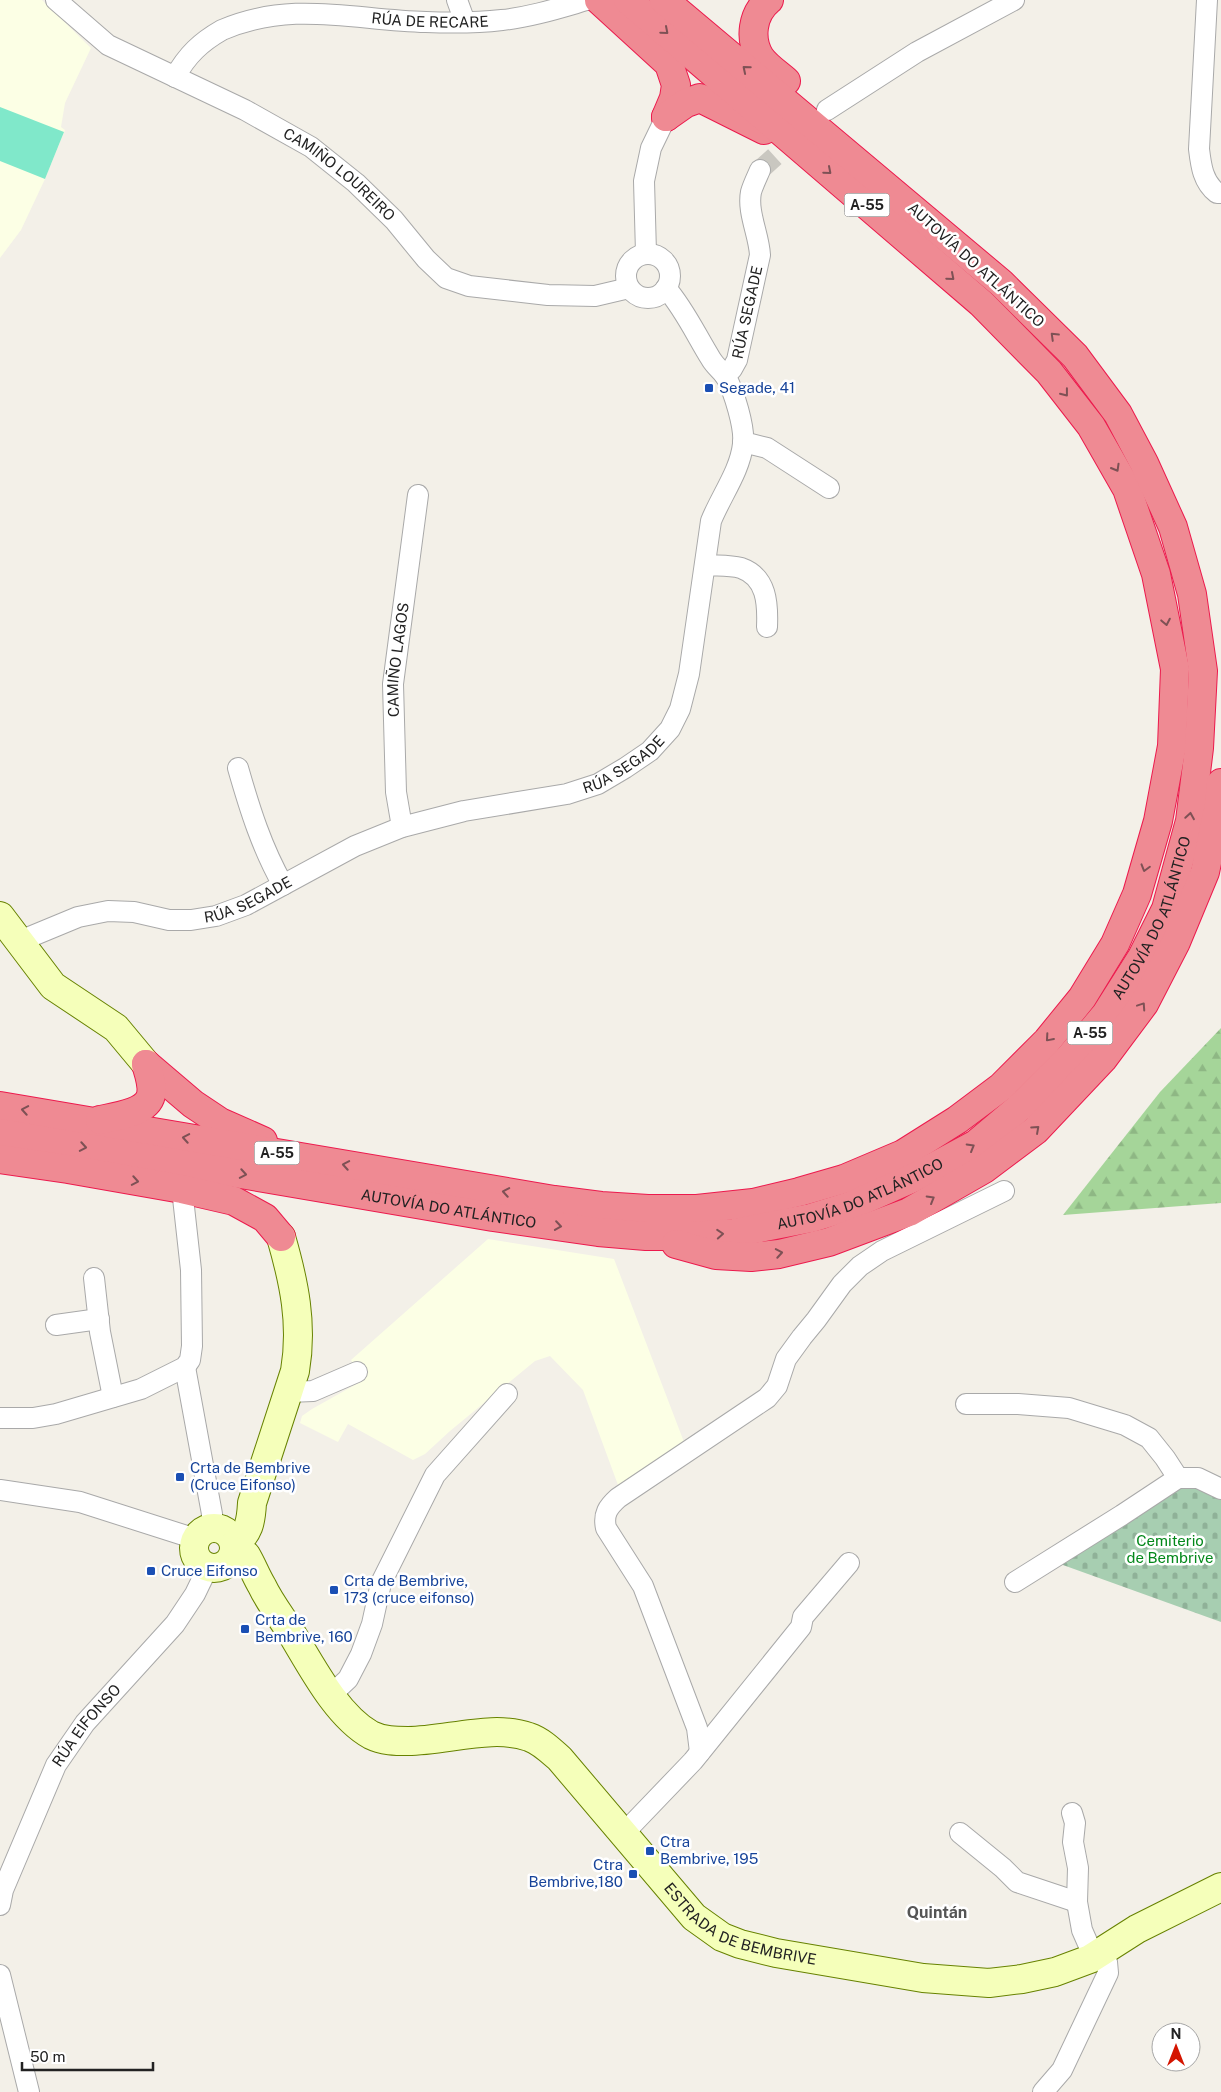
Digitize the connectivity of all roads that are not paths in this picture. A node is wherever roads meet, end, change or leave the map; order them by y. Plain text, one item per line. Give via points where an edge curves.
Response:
1 (56, 0) edge
2 (456, 0) edge
3 (587, 0) edge
4 (599, 0) edge
5 (628, 0) edge
6 (664, 0) edge
7 (769, 0) edge
8 (1014, 0) edge
9 (1206, 0) edge
10 (465, 22) junction
11 (175, 77) junction
12 (827, 110) dead end
13 (666, 117) junction
14 (802, 149) junction
15 (760, 170) tunnel mouth
16 (1221, 193) edge
17 (952, 242) junction
18 (646, 253) junction
19 (629, 288) junction
20 (666, 288) junction
21 (725, 376) junction
22 (744, 442) junction
23 (829, 488) dead end
24 (418, 495) dead end
25 (1173, 527) junction
26 (706, 565) junction
27 (767, 627) dead end
28 (1221, 667) edge
29 (238, 768) dead end
30 (1221, 783) edge
31 (402, 827) junction
32 (283, 885) junction
33 (0, 916) edge
34 (20, 940) junction
35 (146, 1064) junction
36 (0, 1106) edge
37 (89, 1121) junction
38 (0, 1134) edge
39 (296, 1156) junction
40 (0, 1159) edge
41 (182, 1190) junction
42 (1004, 1191) dead end
43 (646, 1236) junction
44 (281, 1237) joint
45 (94, 1278) dead end
46 (99, 1319) junction
47 (56, 1325) dead end
48 (185, 1367) junction
49 (357, 1372) dead end
50 (289, 1392) junction
51 (507, 1394) dead end
52 (113, 1397) junction
53 (966, 1404) dead end
54 (0, 1418) edge
55 (1178, 1478) junction
56 (1221, 1489) edge
57 (0, 1490) edge
58 (218, 1546) junction
59 (849, 1563) dead end
60 (1014, 1582) dead end
61 (331, 1695) junction
62 (700, 1752) junction
63 (1072, 1813) dead end
64 (960, 1833) dead end
65 (623, 1834) junction
66 (1221, 1887) edge
67 (1077, 1902) junction
68 (0, 1905) edge
69 (1100, 1954) junction
70 (0, 1975) edge
71 (29, 2092) edge
72 (1043, 2092) edge

1 - 11 street, CAMIÑO LOUREIRO via 108,46
2 - 10 street
3 - 10 street, RÚA DE RECARE via 502,20
4 - 13 highway via 669,64 676,85
5 -> 14 highway, AUTOVÍA DO ATLÁNTICO / A-55
17 -> 6 highway, AUTOVÍA DO ATLÁNTICO / A-55
7 - 17 highway via 756,19 753,38 761,58 904,183
8 - 12 street via 917,52
9 - 16 street via 1198,149 1209,187
10 - 11 street, RÚA DE RECARE via 424,22 324,9 274,10 246,18 208,38 185,59
11 - 19 street, CAMIÑO LOUREIRO via 245,110 311,147 356,183 446,278 469,286 548,295 595,296
13 - 14 highway via 686,102 700,98
13 - 18 street via 651,148 644,181
14 -> 39 highway, AUTOVÍA DO ATLÁNTICO / A-55 via 980,303 1049,372 1091,426 1127,489 1156,574 1175,670 1172,746 1158,821 1138,894 1115,944 1082,998 1047,1041 1001,1087 903,1154 844,1179 799,1192 753,1203 697,1209 601,1206
15 - 21 street, RÚA SEGADE via 751,192 760,255 737,360
25 -> 17 highway, AUTOVÍA DO ATLÁNTICO / A-55 via 1118,414 1075,356 1001,283
18 - 19 street via 637,256 626,270
18 - 20 street via 662,258 667,264 670,281
19 - 20 street via 643,298 652,298
20 - 21 street via 680,304 712,362
21 - 22 street, RÚA SEGADE
22 - 23 street via 767,448
22 - 26 street, RÚA SEGADE via 740,460 711,521
24 - 31 street, CAMIÑO LAGOS via 393,684 396,792
25 - 28 highway via 1208,605
43 -> 25 highway, AUTOVÍA DO ATLÁNTICO / A-55 via 734,1233 770,1227 850,1206 913,1178 976,1144 1020,1107 1069,1058 1106,1014 1166,909 1190,821 1199,748 1203,671 1192,594
26 - 27 street via 742,569 755,577 768,603
26 - 31 street, RÚA SEGADE via 689,674 680,709 670,729 650,751 590,787 567,794 464,811
29 - 32 street via 252,820
43 -> 30 highway via 716,1255 751,1257 829,1242 909,1212 984,1169 1036,1130 1104,1059 1144,1004 1176,942 1205,872
31 - 32 street, RÚA SEGADE via 355,846
32 - 34 street, RÚA SEGADE via 246,905 216,916 169,920 134,912 108,911 78,917
33 - 34 street
34 - 35 street via 53,986 116,1028
35 - 37 highway via 151,1083 147,1103 121,1116
35 - 39 highway via 220,1122
37 -> 36 highway, AUTOVÍA DO ATLÁNTICO / A-55
39 -> 37 highway, AUTOVÍA DO ATLÁNTICO / A-55
38 -> 43 highway, AUTOVÍA DO ATLÁNTICO / A-55 via 493,1217
40 -> 41 highway
41 - 44 highway via 234,1201 265,1218
41 - 48 street via 192,1270 192,1346 190,1360
42 - 62 street via 882,1251 860,1266 842,1284 786,1359 777,1386 767,1398 608,1507 604,1518 606,1528 643,1586 696,1728
44 - 50 street via 299,1317 298,1355
45 - 46 street
46 - 47 street
46 - 52 street
48 - 52 street via 142,1389
48 - 58 street
49 - 50 street via 313,1391
50 - 58 street via 252,1503
51 - 61 street via 435,1474 381,1583 361,1654 348,1679
52 - 54 street via 56,1414
53 - 55 street via 1069,1408 1125,1425 1149,1438
55 - 56 street via 1198,1478
55 - 60 street
57 - 58 street via 80,1502
58 - 61 street, ESTRADA DE BEMBRIVE via 238,1570 262,1587
58 - 68 street, RÚA EIFONSO via 195,1594 179,1618 85,1723 56,1765 3,1890
59 - 62 street
61 - 65 street, ESTRADA DE BEMBRIVE via 352,1720 382,1739 419,1741 498,1732 531,1738 560,1759
62 - 65 street
63 - 67 street via 1078,1868
64 - 67 street via 1017,1882
65 - 69 street, ESTRADA DE BEMBRIVE via 694,1917 740,1944 839,1964 969,1983 1022,1979 1072,1966
66 - 69 street, ESTRADA DE BEMBRIVE via 1137,1929
67 - 69 street via 1085,1941
69 - 72 street via 1107,1962 1108,1973 1062,2070
70 - 71 street

